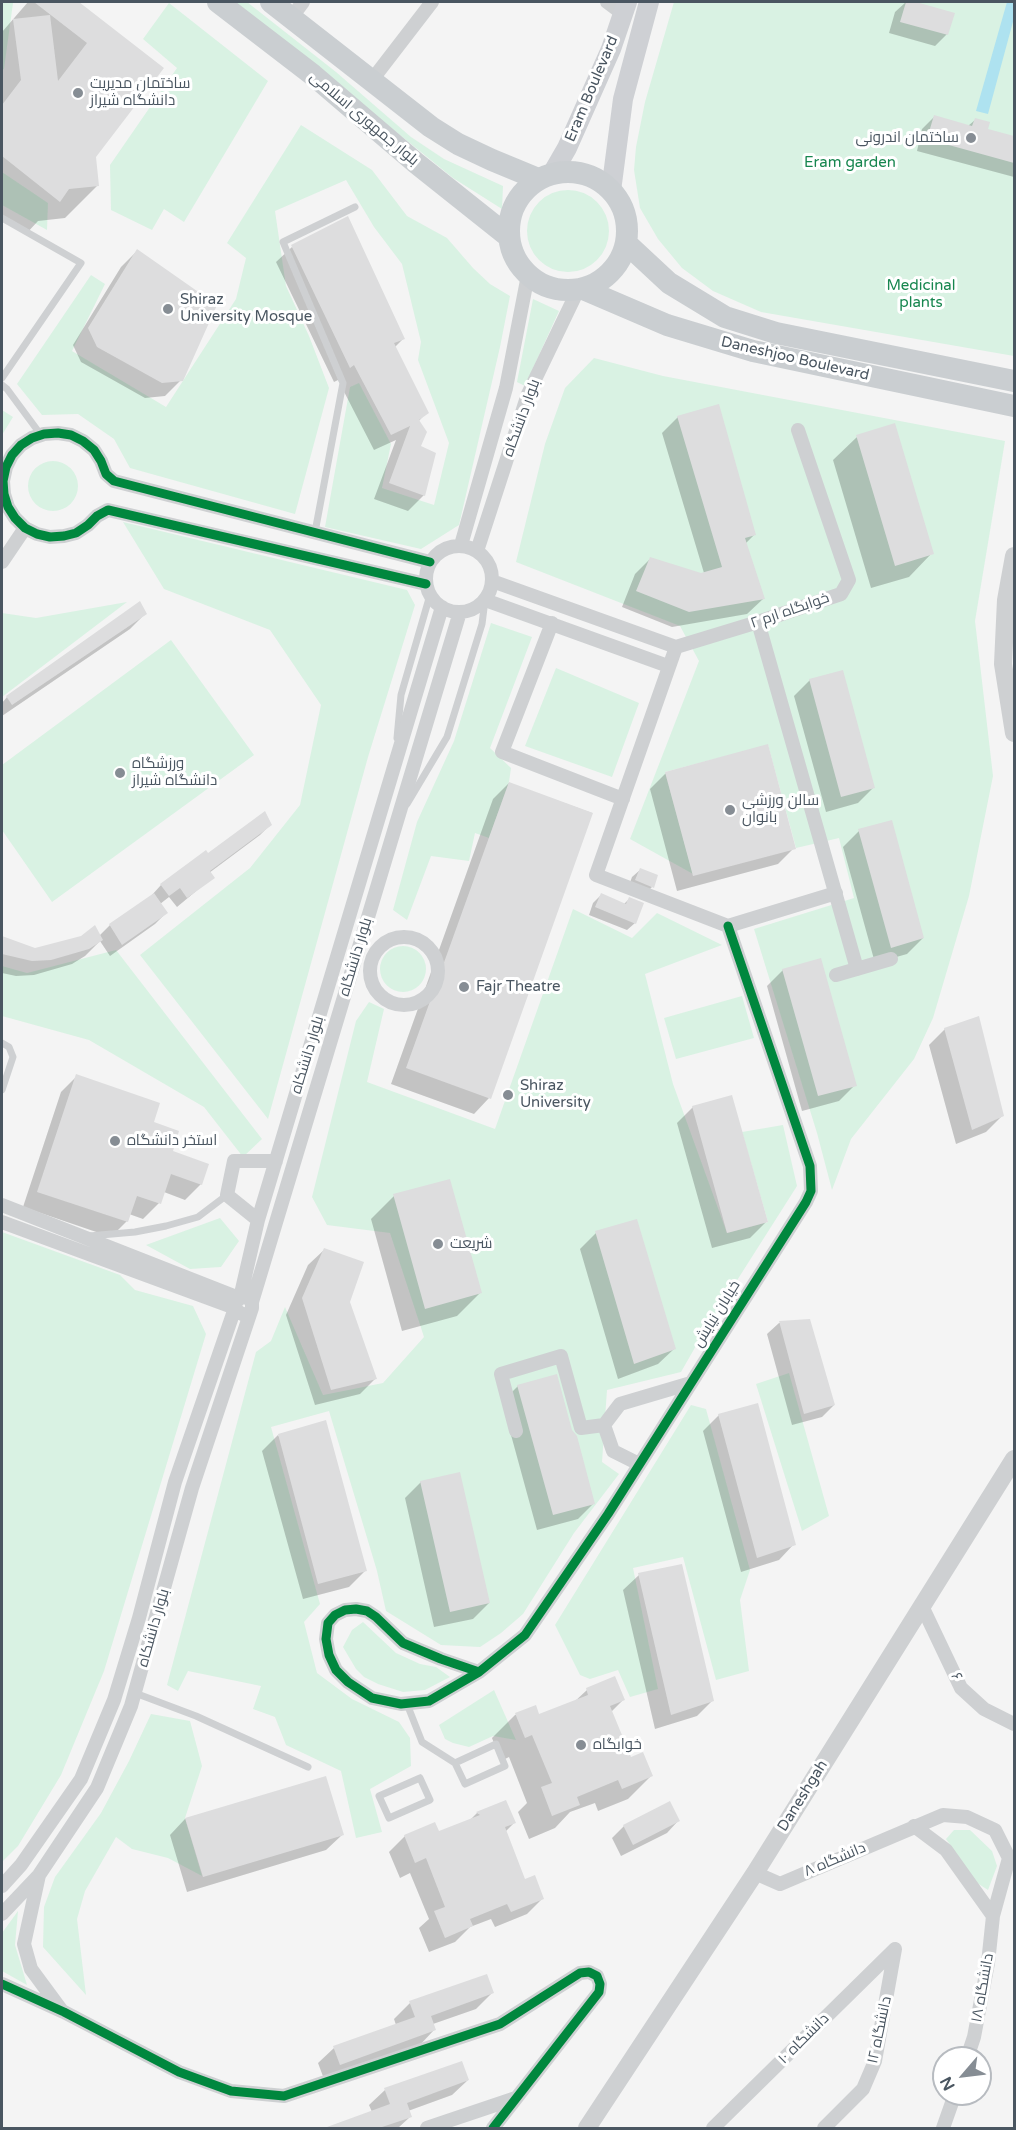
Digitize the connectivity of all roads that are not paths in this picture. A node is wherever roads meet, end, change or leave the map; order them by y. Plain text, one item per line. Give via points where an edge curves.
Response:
1 (218, 2) edge
2 (271, 2) edge
3 (432, 2) edge
4 (607, 2) edge
5 (649, 2) edge
6 (625, 8) edge
7 (297, 10) edge
8 (372, 80) junction
9 (545, 177) junction
10 (611, 191) junction
11 (355, 207) dead end
12 (2, 218) edge
13 (508, 237) junction
14 (626, 243) junction
15 (528, 275) junction
16 (580, 290) junction
17 (2, 378) edge
18 (1014, 381) edge
19 (2, 385) edge
20 (506, 388) junction
21 (528, 394) junction
22 (1014, 406) edge
23 (798, 430) dead end
24 (41, 435) junction
25 (25, 528) junction
26 (315, 532) junction
27 (461, 545) junction
28 (477, 551) junction
29 (1014, 556) edge
30 (2, 562) edge
31 (430, 562) junction
32 (492, 581) junction
33 (428, 589) junction
34 (484, 600) junction
35 (442, 607) junction
36 (460, 612) junction
37 (552, 622) junction
38 (758, 622) junction
39 (676, 647) junction
40 (668, 666) junction
41 (1014, 733) edge
42 (396, 760) junction
43 (623, 799) junction
44 (399, 816) junction
45 (836, 893) junction
46 (728, 926) junction
47 (415, 939) joint
48 (891, 959) dead end
49 (857, 969) junction
50 (836, 975) dead end
51 (2, 1043) edge
52 (2, 1090) edge
53 (276, 1161) junction
54 (227, 1195) junction
55 (2, 1205) edge
56 (258, 1220) junction
57 (2, 1222) edge
58 (81, 1236) junction
59 (177, 1280) junction
60 (242, 1305) junction
61 (691, 1383) junction
62 (604, 1425) junction
63 (516, 1431) dead end
64 (1014, 1459) edge
65 (639, 1464) junction
66 (922, 1606) junction
67 (479, 1671) junction
68 (135, 1693) junction
69 (407, 1704) junction
70 (1014, 1724) edge
71 (455, 1762) junction
72 (309, 1767) dead end
73 (379, 1796) joint
74 (914, 1826) junction
75 (755, 1873) junction
76 (39, 1875) junction
77 (2, 1886) edge
78 (2, 1914) edge
79 (993, 1916) junction
80 (895, 1949) joint
81 (2, 1984) edge
82 (64, 2012) junction
83 (971, 2046) edge
84 (518, 2097) junction
85 (951, 2106) edge
86 (427, 2128) edge
87 (493, 2128) edge
88 (586, 2128) edge
89 (713, 2128) edge
90 (824, 2128) edge
91 (943, 2128) edge

1 - 13 main road, بلوار جمهوری اسلامی via 313,75
2 - 7 main road
3 - 8 street
4 - 6 street
5 - 10 main road, Eram Boulevard via 623,99
6 - 9 main road, Eram Boulevard via 567,148
7 - 8 main road
8 - 9 main road via 458,144
9 - 10 main road via 568,172 584,174
9 - 13 main road via 525,190 515,204
10 - 14 main road via 622,206 627,224
11 - 26 lane via 283,242 343,383
12 - 17 lane via 81,263
13 - 15 main road via 518,264
14 - 16 main road via 611,272
14 - 18 main road, Daneshjoo Boulevard via 669,283 725,317 776,333
15 - 16 main road via 551,288
15 - 20 street, بلوار دانشگاه
16 - 21 street, بلوار دانشگاه
16 - 22 main road, Daneshjoo Boulevard via 667,325 753,351
19 - 24 lane
20 - 21 street
20 - 27 street, بلوار دانشگاه
21 - 28 street, بلوار دانشگاه
23 - 38 street, خوابگاه ارم ۲ via 849,580 841,594
24 - 25 street via 21,445 12,455 3,481 8,507
24 - 26 street via 58,433 83,441 94,450 114,481
25 - 30 street
25 - 33 street via 50,537 64,536 108,510
26 - 31 street
27 - 28 street
27 - 31 street via 443,549
28 - 32 street via 488,564
29 - 41 street via 1006,600 1003,664
31 - 33 street via 425,576
32 - 34 street
32 - 39 street
33 - 35 street
33 - 42 lane via 401,695
34 - 36 street
34 - 37 street
34 - 44 lane via 482,624 447,737
35 - 36 street
35 - 42 street, بلوار دانشکاه
36 - 44 street, بلوار دانشگاه
37 - 40 street
37 - 43 street via 502,752
38 - 39 street, خوابگاه ارم ۲
38 - 45 street
39 - 40 street
40 - 43 street
42 - 53 street, بلوار دانشکاه
43 - 46 street via 596,875
44 - 60 street, بلوار دانشگاه
45 - 46 street
45 - 49 street
46 - 61 street, خیابان نیایش via 810,1166 811,1191
47 - 47 street via 404,936 384,942 371,959 369,971 378,993 398,1004 421,1000 436,982 438,971 432,951
48 - 49 street
49 - 50 street
51 - 52 lane via 9,1047 13,1057
53 - 54 street via 234,1161
53 - 56 street, بلوار دانشکاه
54 - 56 street
54 - 58 lane via 198,1217 166,1226
55 - 58 street
56 - 60 street, بلوار دانشکاه
57 - 59 street
58 - 59 street
59 - 60 street
60 - 68 street, بلوار دانشکاه
60 - 77 street, بلوار دانشکاه via 175,1482 114,1700 81,1779
61 - 62 street via 620,1404
61 - 65 street, خیابان نیایش
62 - 63 street via 581,1428 561,1356 501,1374
62 - 65 street via 612,1451
64 - 66 street, Daneshgah
65 - 67 street, خیابان نیایش via 525,1635
66 - 70 street, ۶ via 961,1688 984,1709
66 - 75 street, Daneshgah
67 - 69 street, خیابان نیایش via 429,1701
67 - 69 street via 404,1643 367,1611 345,1610 335,1615 327,1623 326,1639 336,1670 372,1698
68 - 72 lane
68 - 76 street, بلوار دانشکاه via 97,1788
69 - 71 lane via 422,1742
71 - 71 lane via 465,1784 506,1766 496,1744
73 - 73 lane via 389,1818 430,1800 420,1778
74 - 75 street, ۸ دانشگاه via 780,1884
74 - 79 street via 946,1850
74 - 79 street, ۸ دانشگاه via 942,1815 967,1817 995,1830 1009,1858
75 - 88 street, Daneshgah
76 - 78 street, بلوار دانشکاه
76 - 82 street via 24,1944 31,1969
79 - 83 street, ۱۸ دانشگاه
80 - 89 street, ۱۰ دانشگاه
80 - 90 street, ۱۲ دانشگاه via 875,2061 863,2090
81 - 82 street
82 - 84 street via 179,2072 231,2091 284,2096 500,2024 580,1973 597,1976 599,1992
84 - 86 street
84 - 87 street
85 - 91 street

